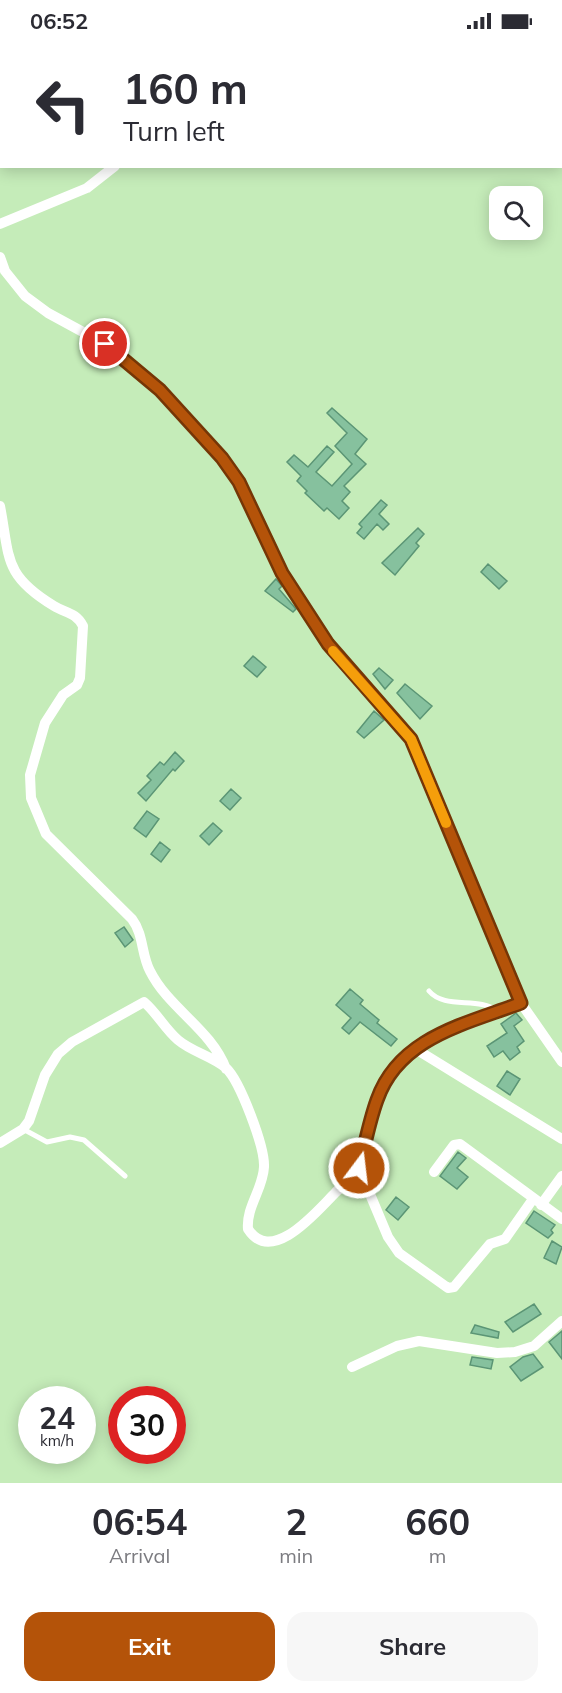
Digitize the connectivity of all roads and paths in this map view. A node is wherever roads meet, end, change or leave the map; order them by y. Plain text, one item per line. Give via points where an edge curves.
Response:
1 (112, 168) edge
2 (0, 224) edge
3 (0, 257) edge
4 (0, 506) edge
5 (429, 991) dead end
6 (521, 1003) junction
7 (498, 1012) junction
8 (414, 1048) junction
9 (562, 1062) edge
10 (226, 1069) junction
11 (22, 1129) junction
12 (562, 1139) edge
13 (0, 1143) edge
14 (359, 1168) junction
15 (434, 1172) dead end
16 (125, 1176) dead end
17 (562, 1176) edge
18 (537, 1202) junction
19 (562, 1218) edge
20 (562, 1321) edge
21 (352, 1367) dead end

1 - 2 street via 87,188
3 - 6 street via 5,271 25,296 105,344 160,390 239,482 282,573 328,644 411,739
4 - 10 street via 11,568 17,577 41,598 74,614 83,626 80,678 52,711 30,775 39,817 46,834 139,929 150,970 160,987 213,1043
5 - 7 lane via 438,998 487,1005
6 - 7 street
6 - 9 street
7 - 8 street via 436,1034
8 - 12 street
8 - 14 street via 397,1063 377,1099
10 - 11 street via 176,1038 146,1003 140,1002 58,1054 45,1075 34,1112
10 - 14 street via 253,1121 263,1158 261,1183 247,1219 248,1229 257,1238 286,1238
11 - 13 street
11 - 16 lane via 47,1142 70,1137 84,1140
14 - 18 street via 388,1238 399,1253 448,1288 454,1287 490,1244 505,1239
15 - 18 street via 454,1145 460,1144
17 - 18 street
18 - 19 street
20 - 21 street via 527,1350 497,1353 419,1341 397,1346

